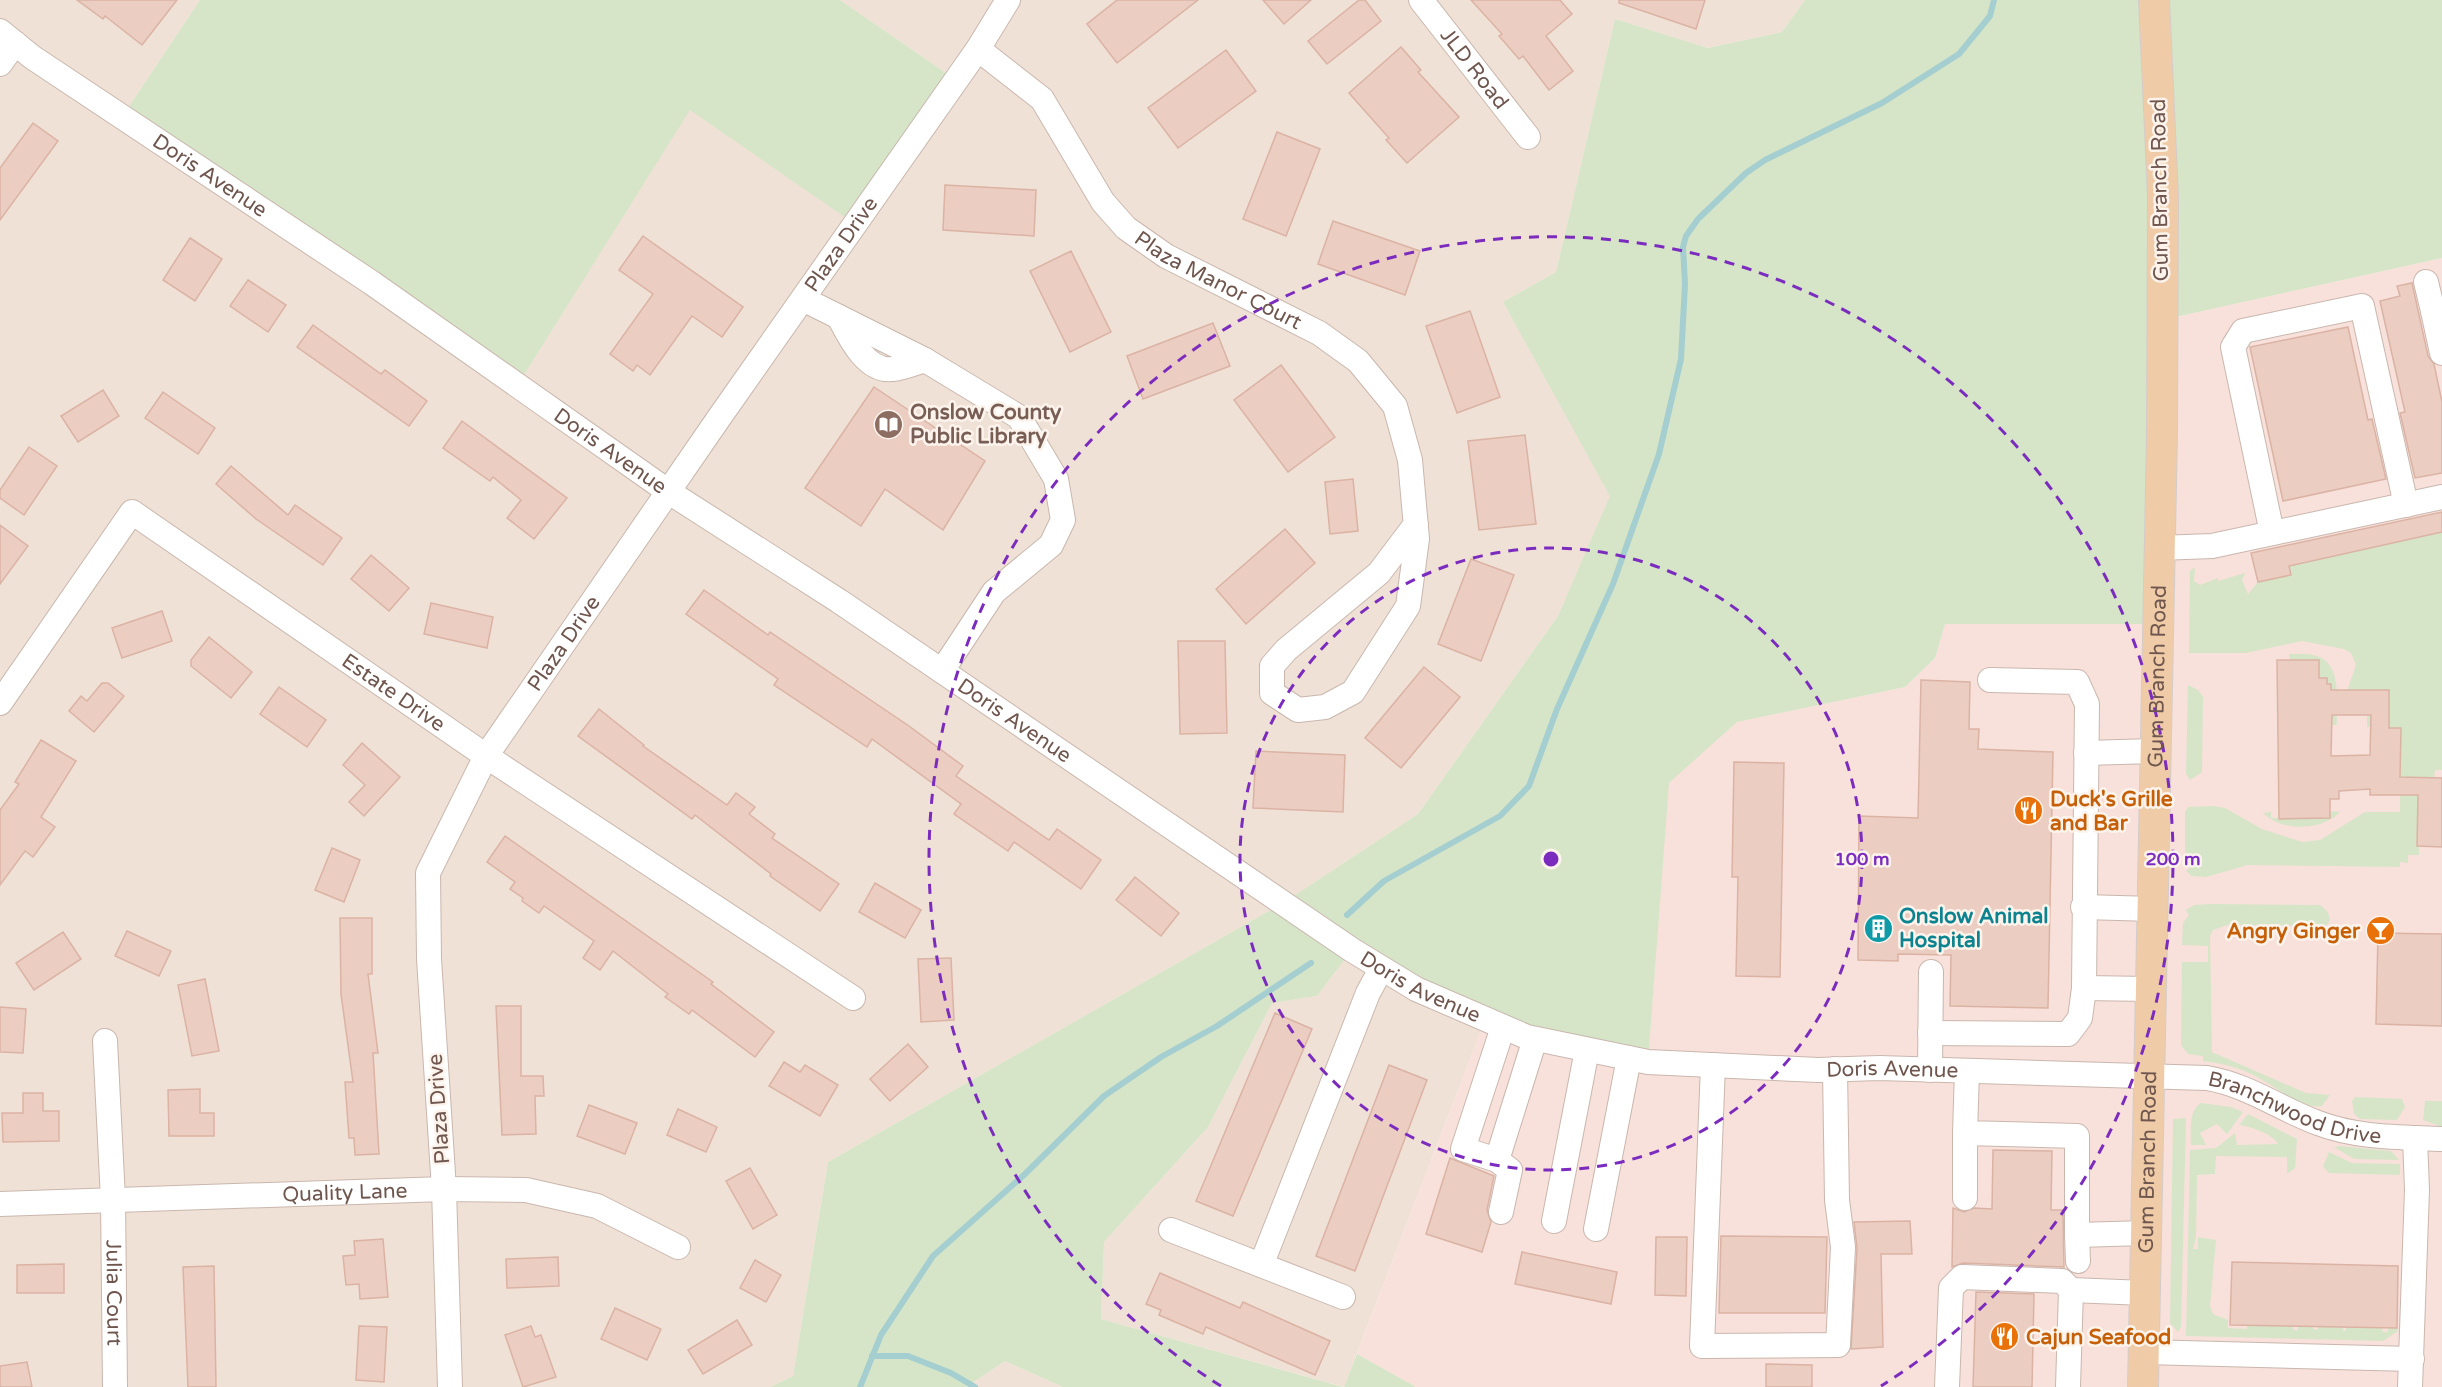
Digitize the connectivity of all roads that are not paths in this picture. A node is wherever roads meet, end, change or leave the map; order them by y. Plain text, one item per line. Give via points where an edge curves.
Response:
1 (1008, 0) edge
2 (1421, 0) edge
3 (2154, 0) edge
4 (7, 37) edge
5 (978, 49) junction
6 (0, 64) edge
7 (1528, 137) dead end
8 (2426, 282) dead end
9 (803, 299) junction
10 (2437, 310) edge
11 (2442, 353) edge
12 (669, 492) junction
13 (2442, 497) edge
14 (2406, 505) junction
15 (1416, 524) junction
16 (2272, 533) junction
17 (2159, 548) junction
18 (942, 671) junction
19 (1990, 680) dead end
20 (0, 703) edge
21 (2154, 751) junction
22 (2086, 753) junction
23 (486, 756) junction
24 (2083, 907) junction
25 (2154, 909) junction
26 (1382, 969) junction
27 (1931, 972) dead end
28 (2084, 988) junction
29 (2150, 989) junction
30 (853, 998) dead end
31 (1503, 1027) junction
32 (1930, 1033) junction
33 (2046, 1035) junction
34 (1535, 1039) junction
35 (105, 1041) dead end
36 (1587, 1050) junction
37 (1629, 1058) junction
38 (1713, 1065) junction
39 (1835, 1069) junction
40 (1930, 1070) junction
41 (1967, 1071) junction
42 (2048, 1073) junction
43 (2149, 1074) junction
44 (1965, 1133) junction
45 (2415, 1138) junction
46 (2442, 1139) edge
47 (1497, 1160) junction
48 (444, 1189) junction
49 (1965, 1198) dead end
50 (113, 1199) junction
51 (0, 1204) edge
52 (1501, 1212) dead end
53 (1554, 1221) dead end
54 (1596, 1229) dead end
55 (1172, 1230) dead end
56 (2146, 1233) junction
57 (2077, 1235) junction
58 (678, 1247) dead end
59 (2078, 1261) dead end
60 (1262, 1263) junction
61 (2071, 1290) junction
62 (2145, 1293) junction
63 (1343, 1297) dead end
64 (2145, 1352) junction
65 (2412, 1359) junction
66 (115, 1387) edge
67 (450, 1387) edge
68 (1947, 1387) edge
69 (2068, 1387) edge
70 (2143, 1387) edge
71 (2410, 1387) edge

1 - 5 street, Plaza Drive
2 - 7 street, JLD Road
3 - 17 main road, Gum Branch Road via 2163,196
4 - 6 street
4 - 12 street, Doris Avenue via 372,283
5 - 9 street, Plaza Drive
5 - 15 street, Plaza Manor Court via 1042,99 1103,202 1126,228 1166,256 1319,333 1358,360 1395,406 1410,460
8 - 10 street
9 - 12 street, Plaza Drive
9 - 18 street via 925,360 1019,417 1056,479 1063,520 1051,545 994,592
10 - 11 street
12 - 18 street, Doris Avenue
12 - 23 street, Plaza Drive
13 - 14 street
14 - 16 street
14 - 16 street via 2362,306 2351,308 2243,331 2233,346
15 - 15 street, Plaza Manor Court via 1408,606 1353,692 1325,707 1298,710 1272,693 1272,666 1378,573
16 - 17 street via 2212,546
17 - 21 main road, Gum Branch Road
18 - 26 street, Doris Avenue
19 - 22 street via 2077,682 2087,704
20 - 23 street, Estate Drive via 132,512
21 - 22 street
21 - 25 main road, Gum Branch Road
22 - 24 street
23 - 30 street, Estate Drive
23 - 48 street, Plaza Drive via 428,873 429,959
24 - 25 street
24 - 28 street
25 - 29 main road, Gum Branch Road
26 - 31 street, Doris Avenue via 1416,989
26 - 60 street via 1368,993
27 - 32 street
28 - 29 street
28 - 33 street via 2080,1018 2068,1034
29 - 43 main road, Gum Branch Road
31 - 34 street, Doris Avenue
31 - 47 street via 1463,1149
32 - 33 street
32 - 40 street
33 - 42 street
34 - 36 street, Doris Avenue
34 - 47 street
35 - 50 street, Julia Court
36 - 37 street, Doris Avenue
36 - 53 street
37 - 38 street, Doris Avenue
37 - 54 street
38 - 39 street, Doris Avenue
38 - 39 street via 1702,1346 1838,1345 1843,1247 1837,1200
39 - 40 street, Doris Avenue
40 - 41 street, Doris Avenue
41 - 42 street, Doris Avenue
41 - 44 street
42 - 43 street, Doris Avenue
43 - 45 street, Branchwood Drive via 2220,1080 2321,1124 2364,1135
43 - 56 main road, Gum Branch Road
44 - 49 street
44 - 57 street via 2077,1136
45 - 46 street, Branchwood Drive
45 - 65 street
47 - 52 street via 1510,1170
48 - 50 street, Quality Lane
48 - 58 street, Quality Lane via 526,1190 597,1206
48 - 67 street, Plaza Drive
50 - 51 street, Quality Lane
50 - 66 street, Julia Court
55 - 60 street
56 - 57 street
56 - 62 main road, Gum Branch Road
57 - 59 street
60 - 63 street
61 - 62 street
61 - 68 street via 2062,1281 1962,1276 1951,1288
61 - 69 street
62 - 64 main road, Gum Branch Road
64 - 65 street
64 - 70 main road, Gum Branch Road
65 - 71 street

